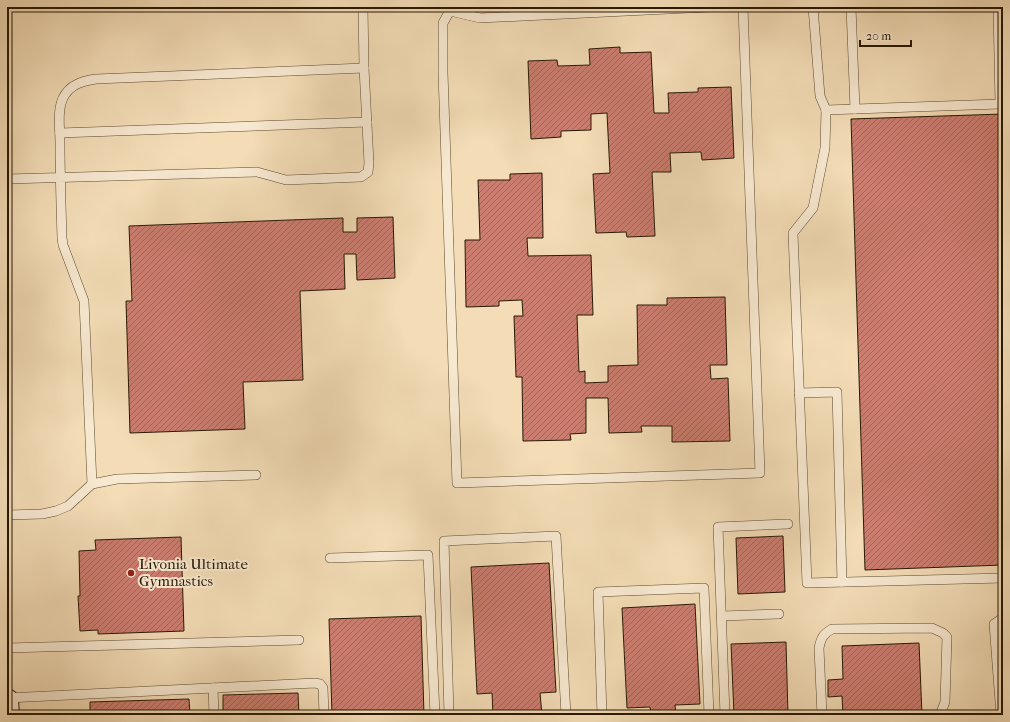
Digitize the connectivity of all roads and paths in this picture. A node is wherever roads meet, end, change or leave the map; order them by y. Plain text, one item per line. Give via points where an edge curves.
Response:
1 (363, 7) edge
2 (708, 7) edge
3 (743, 7) edge
4 (813, 7) edge
5 (851, 7) edge
6 (998, 7) edge
7 (451, 9) edge
8 (364, 68) junction
9 (855, 109) junction
10 (826, 110) junction
11 (367, 122) junction
12 (60, 133) junction
13 (60, 178) junction
14 (7, 179) edge
15 (799, 393) junction
16 (256, 475) dead end
17 (92, 484) junction
18 (7, 515) edge
19 (788, 524) dead end
20 (330, 558) dead end
21 (1003, 578) edge
22 (842, 582) junction
23 (779, 614) dead end
24 (722, 616) junction
25 (1003, 618) edge
26 (299, 640) dead end
27 (7, 648) edge
28 (213, 688) junction
29 (7, 699) edge
30 (8, 715) edge
31 (214, 715) edge
32 (324, 715) edge
33 (435, 715) edge
34 (449, 715) edge
35 (566, 715) edge
36 (602, 715) edge
37 (709, 715) edge
38 (725, 715) edge
39 (822, 715) edge
40 (940, 715) edge
41 (1001, 715) edge

1 - 8 lane
2 - 7 lane via 480,18
3 - 7 lane via 760,473 457,483 443,73 443,23
4 - 10 lane via 820,96
5 - 9 lane
6 - 9 lane via 1000,104
8 - 11 lane
8 - 12 lane via 96,79 80,82 64,97 60,112
9 - 10 lane
10 - 15 lane via 825,148 813,208 793,233
11 - 12 lane
11 - 13 lane via 369,163 368,172 361,177 286,180 257,172
12 - 13 lane
13 - 14 lane
13 - 17 lane via 63,245 84,301
15 - 22 lane via 807,583
15 - 22 lane via 837,392
16 - 17 lane via 117,479
17 - 18 lane via 68,506 56,511
19 - 24 lane via 718,527
20 - 33 lane via 428,555
21 - 22 lane
23 - 24 lane
24 - 38 lane
25 - 41 lane via 994,624
26 - 27 lane
28 - 29 lane
28 - 31 lane
28 - 32 lane via 320,684 323,688
29 - 30 street
34 - 35 lane via 444,541 556,536
36 - 37 lane via 598,592 704,588
39 - 40 lane via 819,648 825,633 832,629 932,628 947,637 945,702

